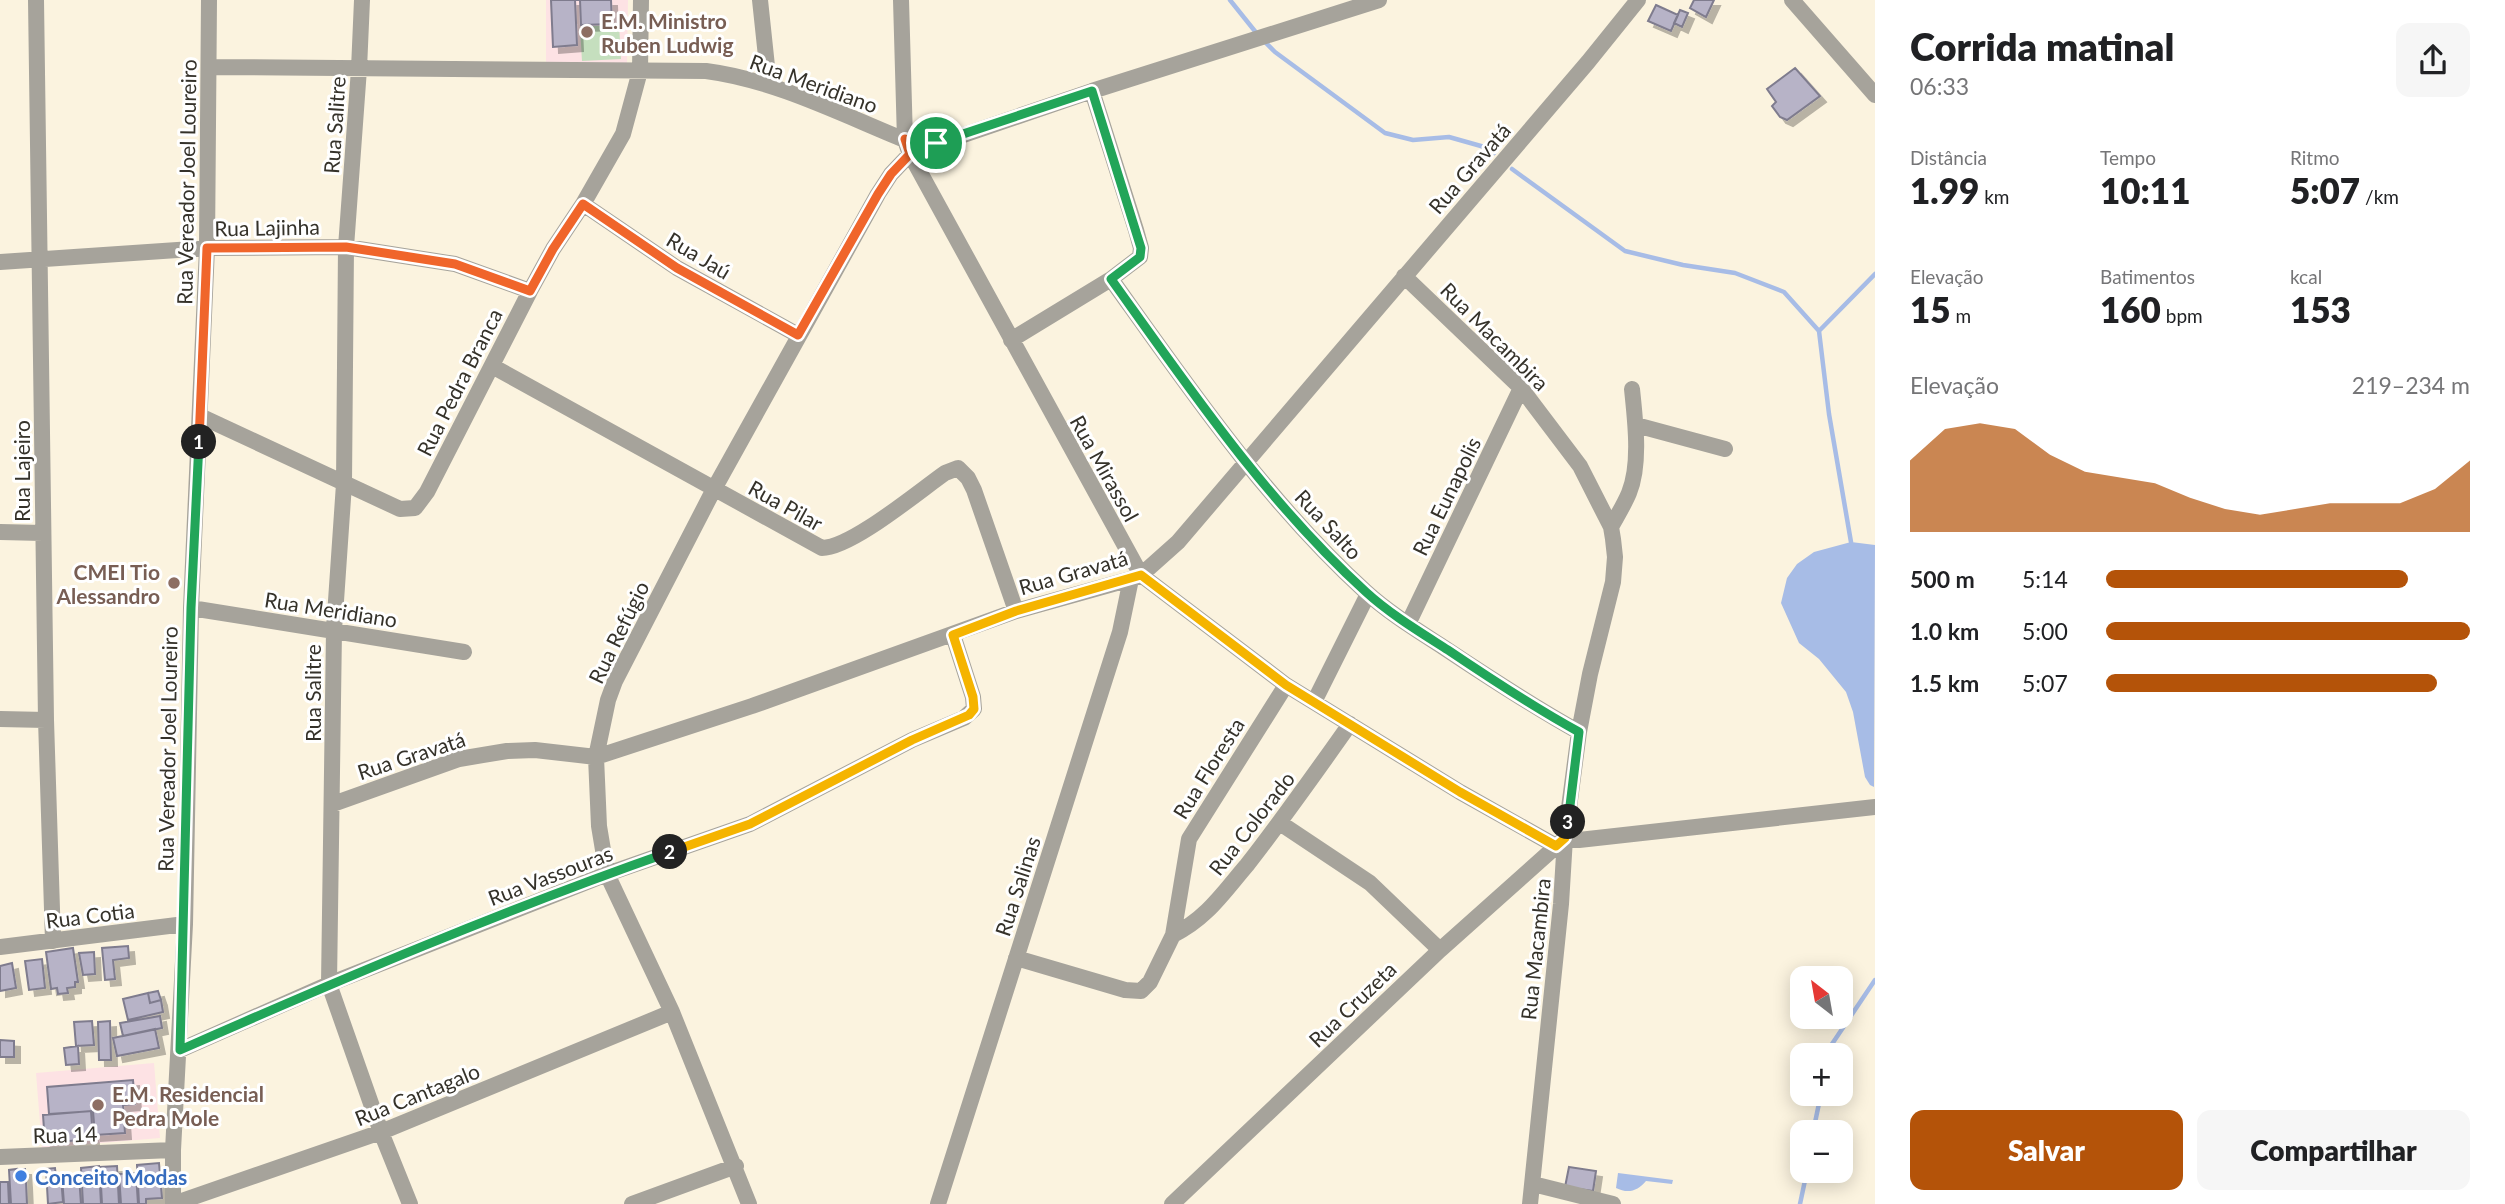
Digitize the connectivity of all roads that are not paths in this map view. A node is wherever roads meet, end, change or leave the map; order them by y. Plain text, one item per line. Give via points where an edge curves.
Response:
1 (36, 0) edge
2 (209, 0) edge
3 (362, 0) edge
4 (641, 0) edge
5 (760, 0) edge
6 (901, 0) edge
7 (1379, 0) edge
8 (1638, 0) edge
9 (1792, 0) edge
10 (1349, 5) edge
11 (210, 67) junction
12 (359, 69) junction
13 (640, 71) junction
14 (769, 85) junction
15 (1092, 91) junction
16 (1875, 95) edge
17 (908, 147) junction
18 (583, 204) junction
19 (346, 247) junction
20 (207, 248) junction
21 (41, 261) junction
22 (0, 262) edge
23 (1404, 276) junction
24 (1111, 279) junction
25 (530, 291) junction
26 (798, 335) junction
27 (1011, 340) junction
28 (492, 366) junction
29 (1521, 387) junction
30 (1632, 389) dead end
31 (200, 416) junction
32 (1636, 425) junction
33 (1725, 449) dead end
34 (1245, 461) junction
35 (344, 484) junction
36 (714, 489) junction
37 (1611, 527) junction
38 (0, 532) edge
39 (43, 533) junction
40 (1136, 577) junction
41 (1368, 594) junction
42 (191, 608) junction
43 (1016, 611) junction
44 (1408, 624) junction
45 (334, 630) junction
46 (953, 635) junction
47 (464, 652) dead end
48 (1286, 685) junction
49 (1314, 702) junction
50 (0, 719) edge
51 (46, 720) junction
52 (1350, 724) junction
53 (1579, 732) junction
54 (596, 757) junction
55 (332, 804) junction
56 (1875, 807) edge
57 (1280, 823) junction
58 (1561, 842) junction
59 (607, 874) junction
60 (185, 924) junction
61 (1173, 935) junction
62 (53, 941) junction
63 (0, 947) edge
64 (1440, 950) junction
65 (1016, 958) junction
66 (329, 985) junction
67 (672, 1012) junction
68 (180, 1050) junction
69 (381, 1132) junction
70 (173, 1150) junction
71 (0, 1157) edge
72 (736, 1166) junction
73 (1533, 1184) junction
74 (1582, 1200) edge
75 (173, 1204) edge
76 (410, 1204) edge
77 (632, 1204) edge
78 (749, 1204) edge
79 (938, 1204) edge
80 (1172, 1204) edge
81 (1530, 1204) edge
82 (1613, 1204) edge

1 - 21 street, Rua Lajeiro
2 - 11 street, Rua Vereador Joel Loureiro
3 - 12 street, Rua Salitre
4 - 13 street, Rua Pedra Branca
5 - 14 street
6 - 17 street, Rua Mirassol
7 - 10 street, Rua Meridiano
8 - 23 street, Rua Gravatá
9 - 16 street
10 - 15 street, Rua Meridiano
11 - 12 street, Rua Meridiano
11 - 20 street, Rua Vereador Joel Loureiro
12 - 13 street, Rua Meridiano
12 - 19 street, Rua Salitre
13 - 14 street, Rua Meridiano via 706,71
13 - 18 street, Rua Pedra Branca via 623,134
14 - 17 street, Rua Meridiano
15 - 17 street, Rua Meridiano via 949,140
15 - 24 street via 1141,248 1140,257
17 - 26 street, Rua Refúgio
17 - 27 street, Rua Mirassol
18 - 25 street, Rua Pedra Branca
18 - 26 street, Rua Jaú via 677,268
19 - 20 street, Rua Lajinha
19 - 25 street, Rua Lajinha via 455,264
19 - 35 street, Rua Salitre
20 - 21 street, Rua Lajinha
20 - 31 street, Rua Vereador Joel Loureiro
21 - 22 street, Rua Lajinha
21 - 39 street, Rua Lajeiro
23 - 29 street, Rua Macambira
23 - 34 street, Rua Gravatá
24 - 27 street
24 - 34 street, Rua Salto
25 - 28 street, Rua Pedra Branca
26 - 36 street, Rua Refúgio
27 - 40 street, Rua Mirassol
28 - 35 street, Rua Pedra Branca via 415,508 400,509
28 - 36 street, Rua Pilar
29 - 37 street, Rua Macambira via 1580,466
29 - 44 street, Rua Eunapolis
30 - 32 street
31 - 35 street
31 - 42 street, Rua Vereador Joel Loureiro
32 - 33 street
32 - 37 street via 1633,478
34 - 40 street, Rua Gravatá via 1178,542
34 - 41 street, Rua Salto via 1322,551
35 - 45 street, Rua Salitre
36 - 43 street, Rua Pilar via 829,548 958,468 974,490
36 - 54 street, Rua Refúgio via 615,681
37 - 53 street, Rua Macambira via 1613,582
38 - 39 street
39 - 51 street, Rua Lajeiro
40 - 43 street, Rua Gravatá
40 - 48 street, Rua Mirassol
40 - 65 street, Rua Salinas
41 - 44 street, Rua Salto
41 - 49 street
42 - 45 street, Rua Meridiano
42 - 60 street, Rua Vereador Joel Loureiro
43 - 46 street, Rua Gravatá
44 - 53 street, Rua Salto
45 - 47 street, Rua Meridiano
45 - 55 street, Rua Salitre
46 - 54 street, Rua Gravatá
46 - 59 street, Rua Vassouras via 973,697 974,709 969,715 750,824
48 - 49 street, Rua Mirassol
48 - 61 street, Rua Floresta via 1189,838
49 - 52 street, Rua Mirassol
50 - 51 street
51 - 62 street, Rua Lajeiro
52 - 57 street, Rua Colorado
52 - 58 street, Rua Mirassol via 1460,792
53 - 58 street, Rua Macambira
54 - 55 street, Rua Gravatá via 536,750 459,759
54 - 59 street, Rua Refúgio
55 - 66 street, Rua Salitre
56 - 58 street
57 - 61 street, Rua Colorado via 1200,920
57 - 64 street via 1370,883
58 - 64 street, Rua Cruzeta
58 - 73 street, Rua Macambira via 1561,904
59 - 66 street, Rua Vassouras
59 - 67 street, Rua Refúgio
60 - 62 street, Rua Cotia
60 - 68 street, Rua Vereador Joel Loureiro
61 - 65 street, Rua Floresta via 1150,982 1136,992
62 - 63 street, Rua Cotia
64 - 80 street, Rua Cruzeta
65 - 79 street, Rua Salinas
66 - 68 street, Rua Vassouras
66 - 69 street, Rua Salitre
67 - 69 street, Rua Cantagalo
67 - 72 street, Rua Refúgio
68 - 70 street, Rua Vereador Joel Loureiro
69 - 75 street, Rua Cantagalo
69 - 76 street, Rua Salitre
70 - 71 street, Rua 14
70 - 75 street, Rua Vereador Joel Loureiro
72 - 77 street
72 - 78 street, Rua Refúgio
73 - 74 street
73 - 81 street, Rua Macambira
74 - 82 street

